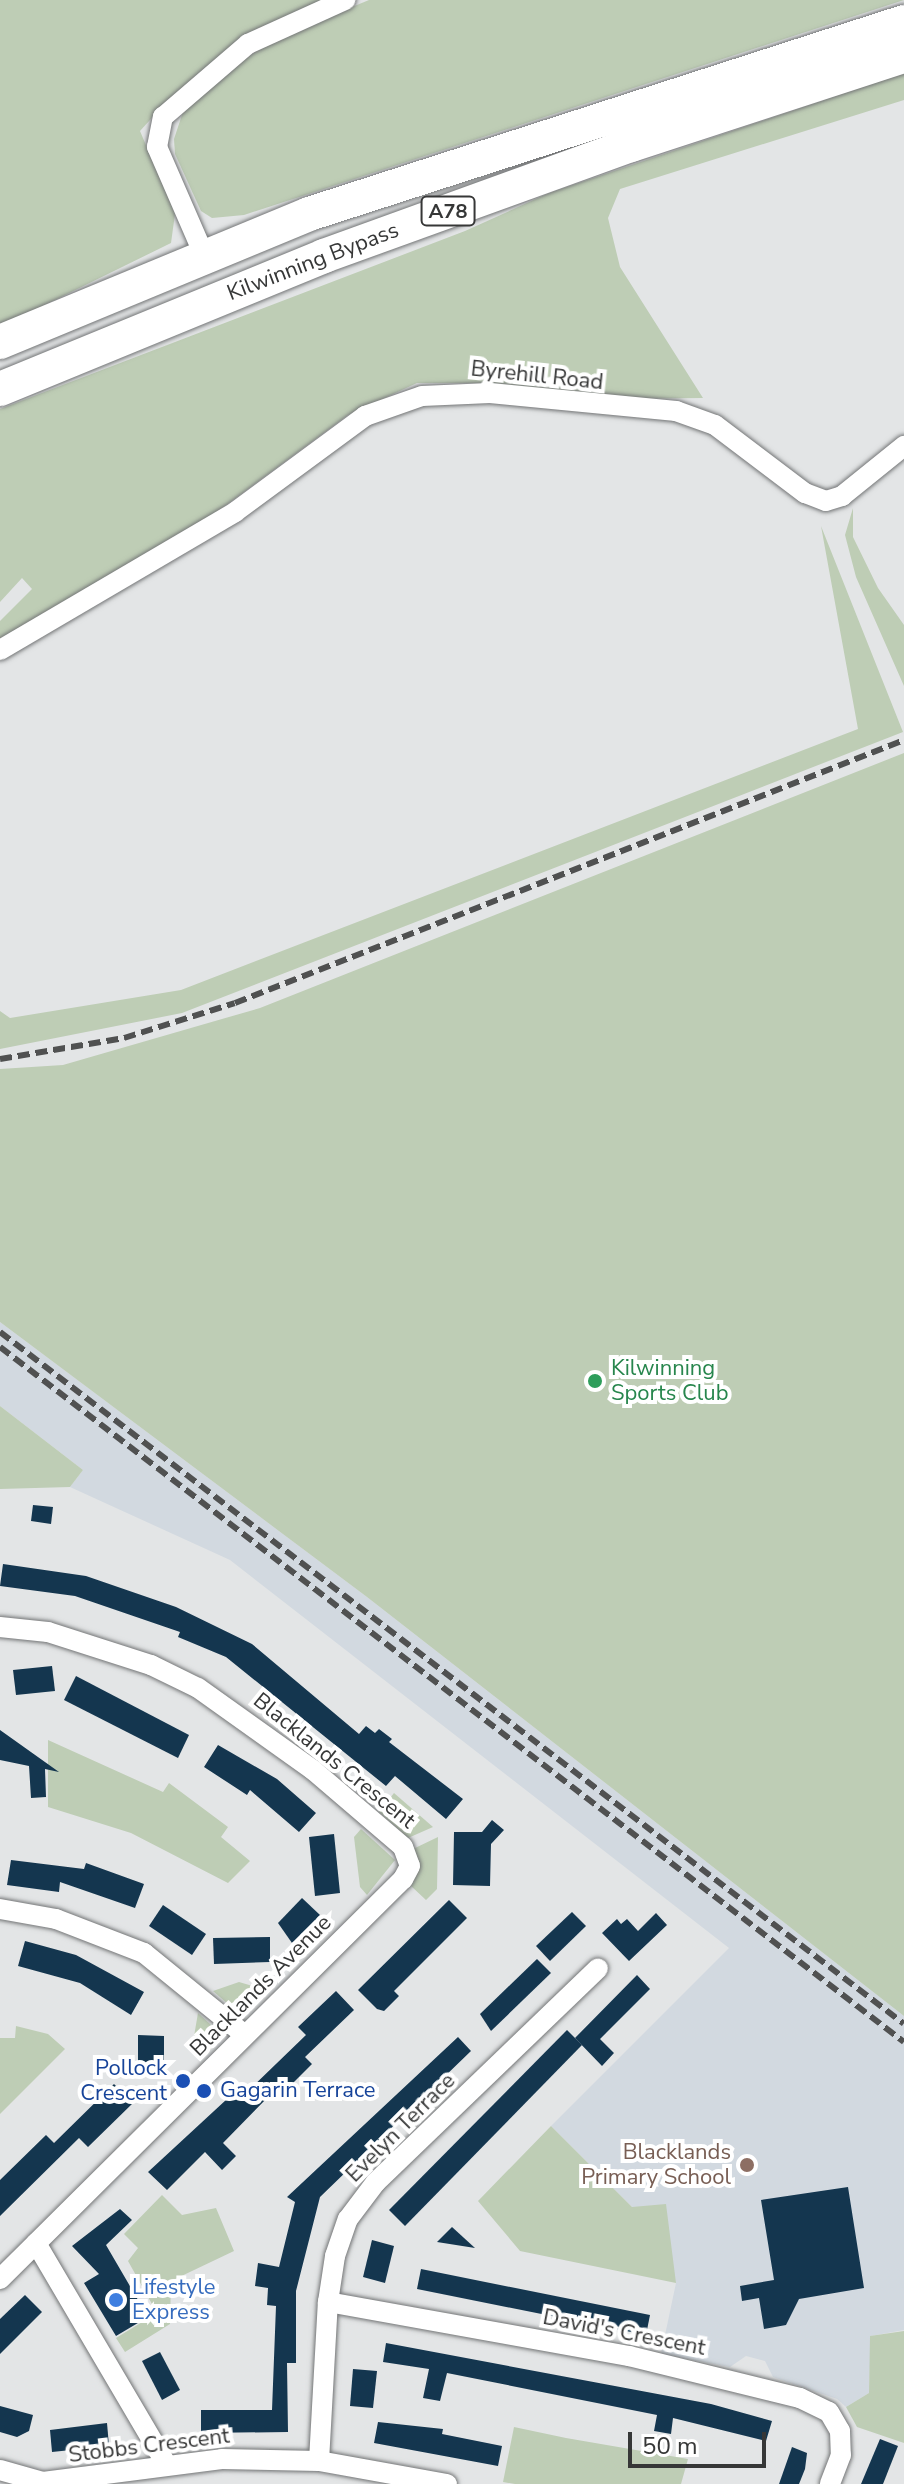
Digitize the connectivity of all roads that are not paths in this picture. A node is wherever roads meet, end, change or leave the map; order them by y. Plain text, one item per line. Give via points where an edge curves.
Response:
1 (345, 0) edge
2 (904, 22) edge
3 (904, 56) edge
4 (204, 255) junction
5 (0, 342) edge
6 (0, 389) edge
7 (904, 446) edge
8 (0, 650) edge
9 (0, 1627) edge
10 (409, 1858) joint
11 (0, 1909) edge
12 (598, 1968) dead end
13 (245, 2035) junction
14 (36, 2243) junction
15 (0, 2279) edge
16 (328, 2302) junction
17 (319, 2461) junction
18 (167, 2465) junction
19 (0, 2470) edge
20 (447, 2484) edge
21 (830, 2484) edge

1 - 4 street via 248,44 163,117 157,147
2 - 4 highway, Kilwinning Bypass / A78 via 605,115
3 - 6 highway, Kilwinning Bypass / A78 via 631,145 324,256
4 - 5 highway, Kilwinning Bypass / A78
7 - 8 street, Byrehill Road via 853,489 826,501 805,493 715,425 676,411 490,393 422,396 365,416 235,512
9 - 10 street, Blacklands Crescent via 48,1632 151,1665 198,1688 313,1770
10 - 13 street, Blacklands Avenue via 403,1879
11 - 13 street via 56,1919 144,1953
12 - 16 street, Evelyn Terrace via 376,2182 340,2236
13 - 14 street, Blacklands Avenue
14 - 15 street, Blacklands Avenue
14 - 18 street
16 - 17 street, Evelyn Terrace
16 - 21 street, David's Crescent via 634,2357 800,2398 829,2412 840,2431 841,2455
17 - 18 street, Stobbs Crescent via 222,2459
17 - 20 street, Stobbs Crescent
18 - 19 street, Stobbs Crescent via 43,2482

